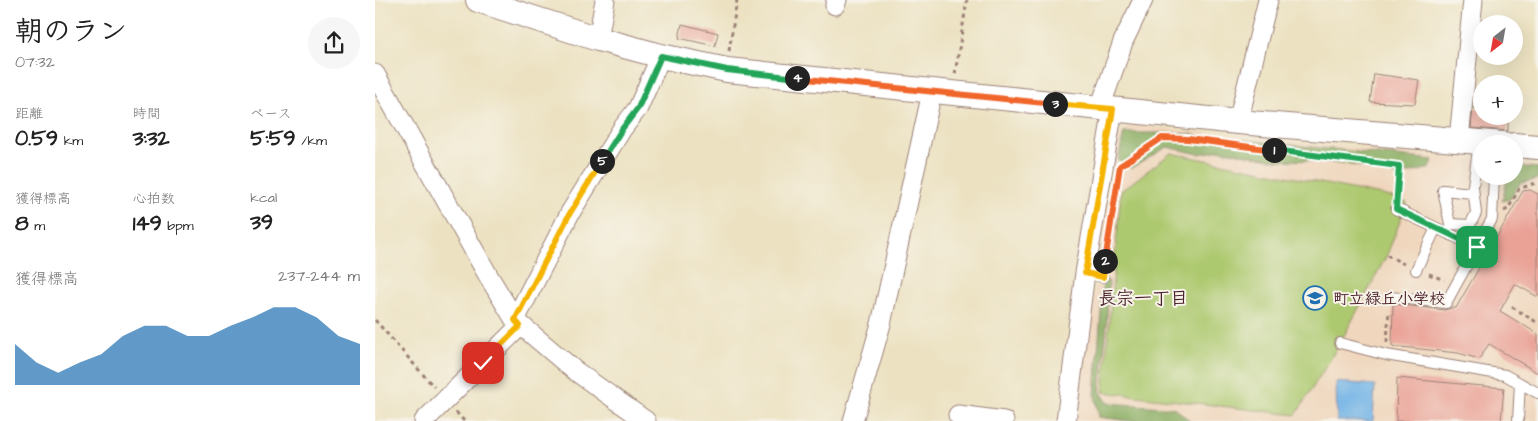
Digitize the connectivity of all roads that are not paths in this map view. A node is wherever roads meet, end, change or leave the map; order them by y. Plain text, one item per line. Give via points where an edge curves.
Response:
1 (478, 0) edge
2 (605, 0) edge
3 (1143, 0) edge
4 (1268, 0) edge
5 (1473, 0) edge
6 (598, 39) junction
7 (661, 56) junction
8 (375, 74) edge
9 (943, 93) junction
10 (1106, 109) junction
11 (1237, 122) junction
12 (1483, 135) edge
13 (1473, 141) edge
14 (1523, 146) edge
15 (1538, 147) edge
16 (1494, 185) edge
17 (1473, 187) joint
18 (1396, 209) road end
19 (1436, 228) junction
20 (1477, 247) junction
21 (1416, 270) dead end
22 (1390, 297) road end
23 (518, 323) junction
24 (1340, 343) dead end
25 (1519, 383) junction
26 (1538, 393) edge
27 (958, 415) dead end
28 (424, 421) edge
29 (646, 421) edge
30 (853, 421) edge
31 (1003, 421) edge
32 (1066, 421) edge
33 (1518, 421) edge

1 - 6 street
2 - 6 street
3 - 10 street via 1123,42
4 - 11 street
5 - 12 street
6 - 7 street
7 - 9 street via 727,70
7 - 23 street via 638,108 570,213
8 - 23 street
9 - 10 street
9 - 30 street
10 - 11 street
10 - 32 street via 1094,275
11 - 13 street
14 - 15 street
16 - 20 lane via 1492,219
17 - 17 lane via 1472,193 1443,190 1450,224 1470,225 1476,213
18 - 19 lane
19 - 20 lane
19 - 21 lane
20 - 22 lane via 1446,302
23 - 28 street
23 - 29 street via 574,370
24 - 25 lane via 1386,355 1505,375
25 - 26 lane
25 - 33 lane
27 - 31 street

